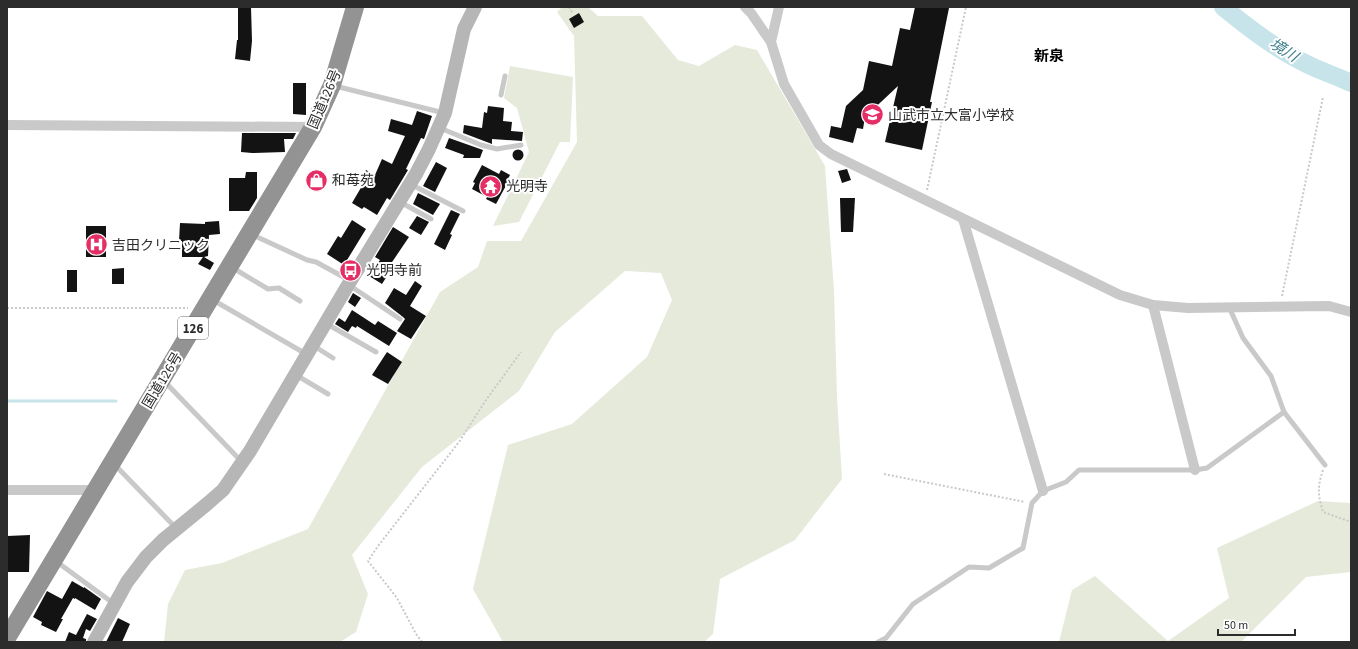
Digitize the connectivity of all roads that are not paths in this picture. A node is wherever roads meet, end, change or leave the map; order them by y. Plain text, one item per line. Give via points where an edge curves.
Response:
1 (355, 7) edge
2 (475, 7) edge
3 (745, 7) edge
4 (779, 7) edge
5 (771, 42) junction
6 (505, 76) dead end
7 (332, 85) junction
8 (501, 95) dead end
9 (444, 113) junction
10 (7, 125) edge
11 (313, 127) junction
12 (439, 128) junction
13 (521, 145) dead end
14 (410, 184) junction
15 (399, 201) junction
16 (462, 211) dead end
17 (962, 218) junction
18 (431, 219) dead end
19 (250, 234) junction
20 (231, 266) junction
21 (349, 283) junction
22 (300, 301) dead end
23 (208, 303) junction
24 (1153, 306) junction
25 (1229, 307) junction
26 (1351, 312) edge
27 (400, 319) dead end
28 (325, 323) junction
29 (310, 350) junction
30 (376, 352) dead end
31 (333, 358) dead end
32 (295, 374) junction
33 (163, 380) junction
34 (328, 394) dead end
35 (1284, 412) junction
36 (113, 462) junction
37 (242, 463) junction
38 (1325, 465) road end
39 (1195, 470) junction
40 (7, 490) edge
41 (96, 490) junction
42 (1043, 491) junction
43 (177, 528) junction
44 (54, 560) junction
45 (114, 603) junction
46 (7, 638) edge
47 (94, 642) edge
48 (878, 642) edge

1 - 7 highway, 国道126号 / 126
2 - 9 street via 464,30
3 - 5 street
4 - 5 street
5 - 17 street via 784,84 819,145 831,154
6 - 8 lane
7 - 9 lane
7 - 11 highway, 国道126号 / 126
9 - 12 street
10 - 11 street
11 - 19 highway, 国道126号 / 126
12 - 13 lane via 497,149
12 - 14 street
14 - 15 street
14 - 16 lane
15 - 18 lane
15 - 21 street
17 - 24 street via 1120,296
17 - 42 street
19 - 20 highway, 国道126号 / 126
19 - 21 lane via 316,262
20 - 22 lane via 268,289 279,288
20 - 23 highway, 国道126号 / 126
21 - 27 lane
21 - 28 street
23 - 29 lane
23 - 33 highway, 国道126号 / 126
24 - 25 street
24 - 39 street
25 - 26 street via 1329,306
25 - 35 lane via 1243,338 1271,376
28 - 29 street
28 - 30 lane
29 - 31 lane
29 - 32 street
32 - 34 lane
32 - 37 street
33 - 36 highway, 国道126号 / 126
33 - 37 lane
35 - 38 lane
35 - 39 lane via 1207,468
36 - 41 highway, 国道126号 / 126
36 - 43 lane
37 - 43 street via 223,490
39 - 42 lane via 1080,470 1066,482
40 - 41 street
41 - 44 highway, 国道126号 / 126
42 - 48 lane via 1032,503 1023,548 989,568 969,567 913,604 886,638
43 - 45 street via 146,557
44 - 45 lane
44 - 46 highway, 国道126号 / 126
45 - 47 street

